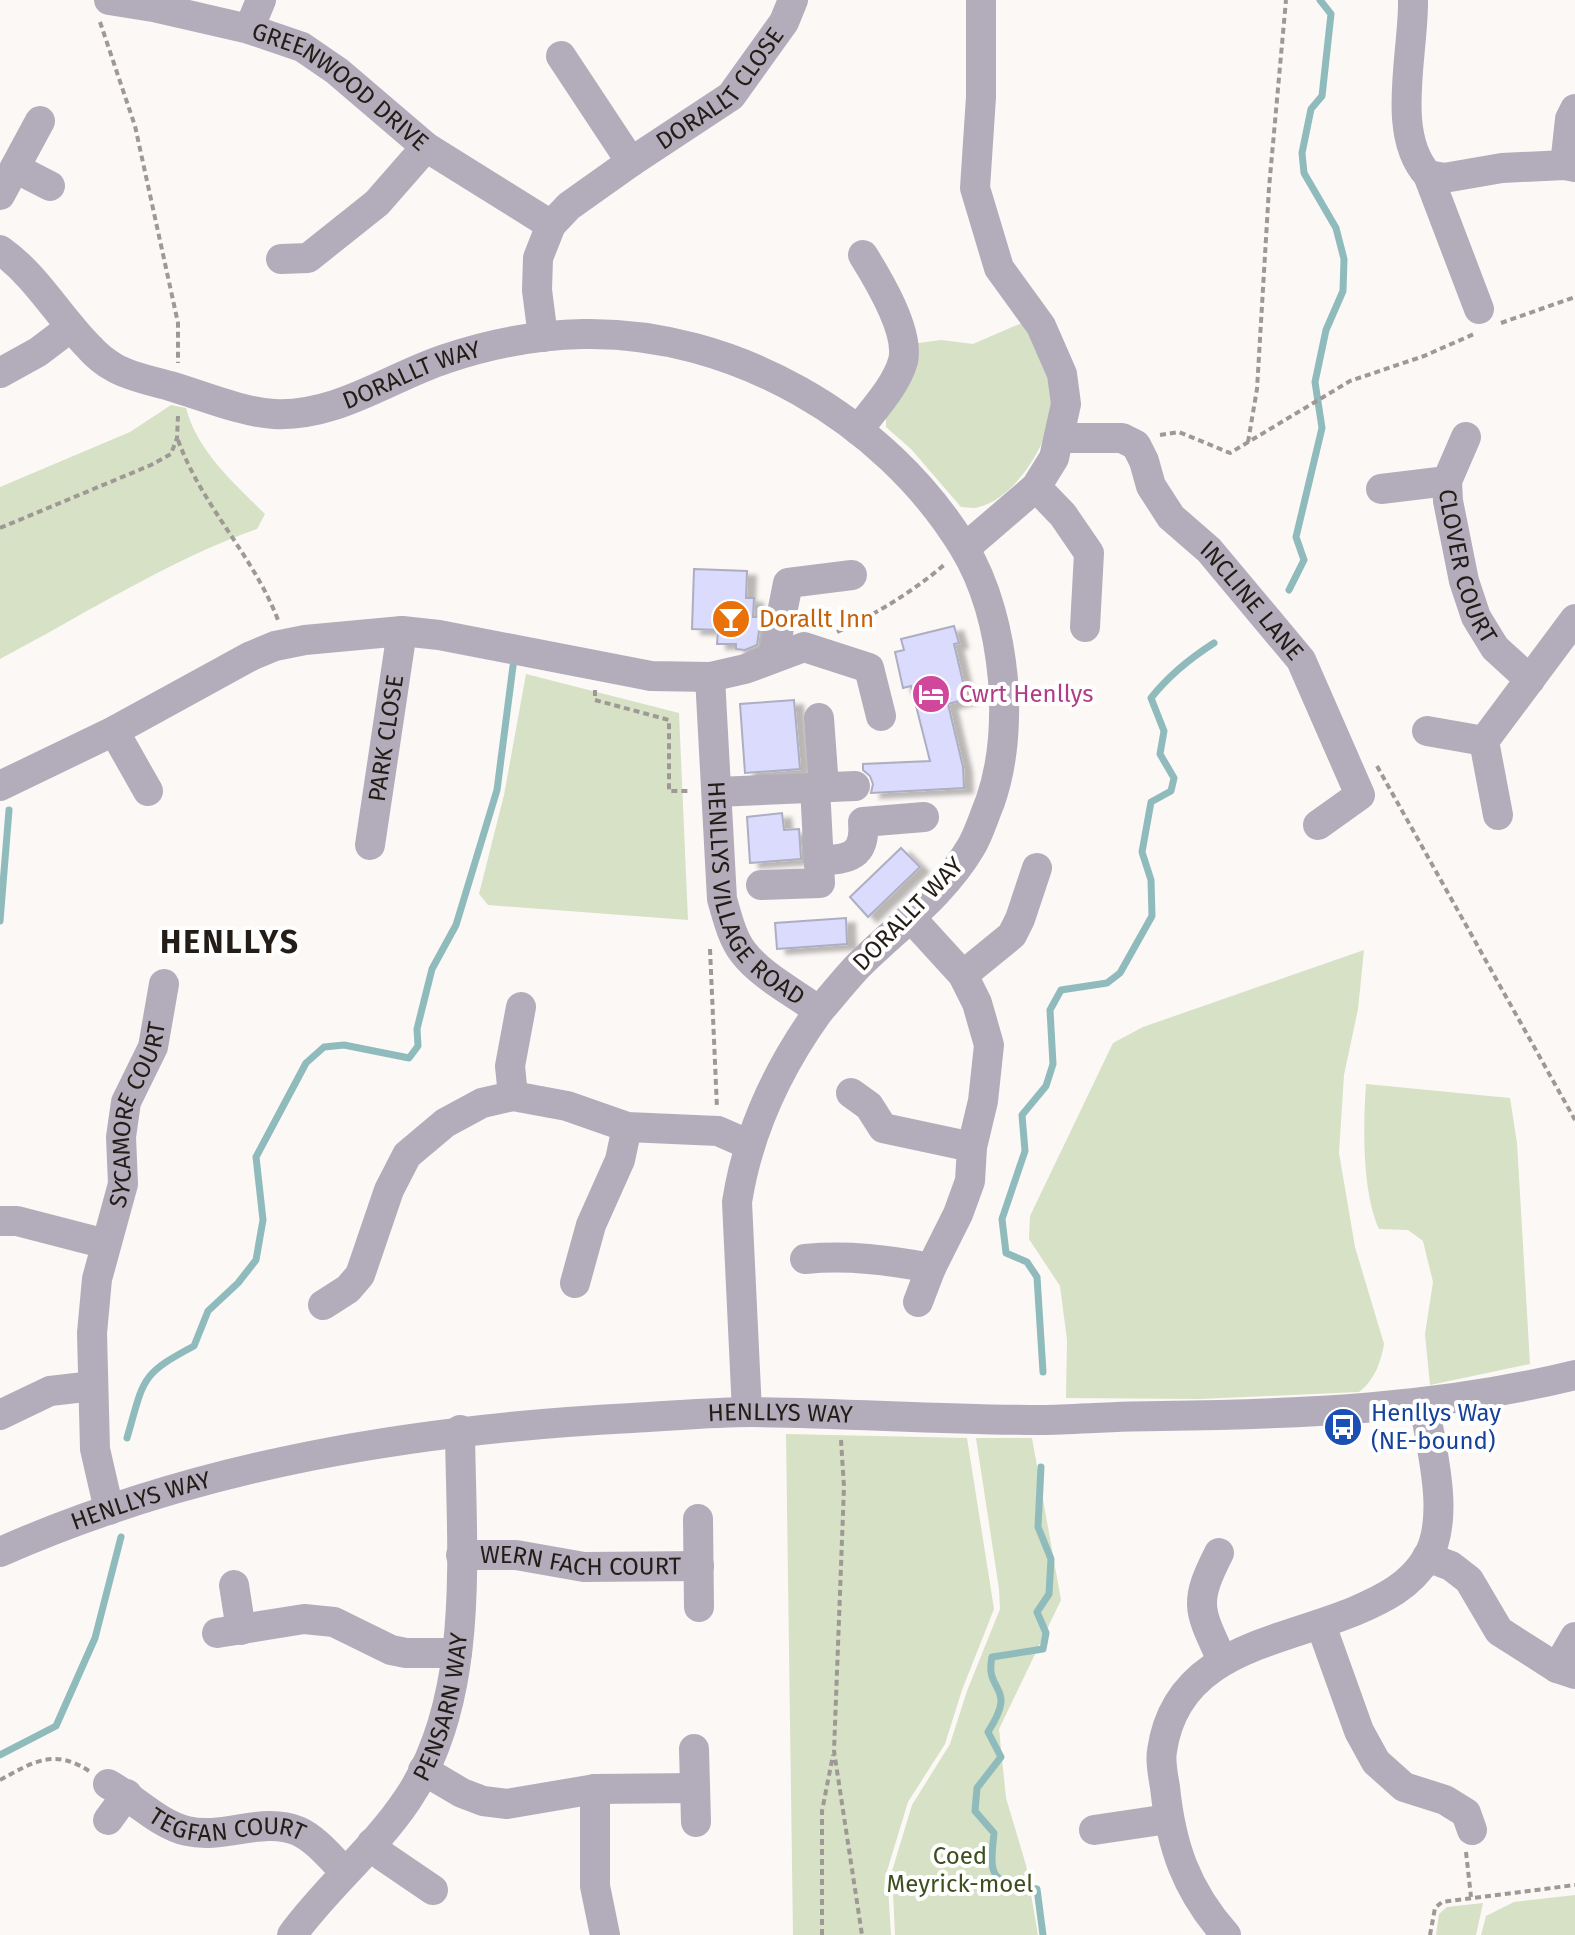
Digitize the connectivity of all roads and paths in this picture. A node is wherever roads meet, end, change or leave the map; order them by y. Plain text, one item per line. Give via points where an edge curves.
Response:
1 (261, 0) edge
2 (793, 0) edge
3 (981, 0) edge
4 (1286, 0) edge
5 (1413, 0) edge
6 (103, 7) edge
7 (249, 29) junction
8 (561, 56) dead end
9 (1575, 109) edge
10 (40, 121) dead end
11 (426, 147) junction
12 (631, 162) junction
13 (1570, 166) edge
14 (15, 168) junction
15 (1428, 175) junction
16 (50, 186) dead end
17 (0, 195) edge
18 (551, 225) junction
19 (0, 250) edge
20 (863, 255) dead end
21 (281, 259) dead end
22 (1575, 297) edge
23 (1486, 322) junction
24 (71, 327) junction
25 (543, 337) junction
26 (0, 373) edge
27 (179, 389) junction
28 (858, 430) junction
29 (1466, 437) dead end
30 (177, 438) junction
31 (1059, 438) junction
32 (1248, 442) junction
33 (1136, 445) junction
34 (1447, 481) junction
35 (1036, 487) junction
36 (1381, 489) dead end
37 (0, 528) edge
38 (965, 548) junction
39 (852, 575) dead end
40 (1575, 619) edge
41 (1085, 627) dead end
42 (402, 631) junction
43 (286, 644) junction
44 (804, 647) junction
45 (773, 658) junction
46 (597, 666) junction
47 (710, 677) junction
48 (1530, 680) junction
49 (881, 716) dead end
50 (819, 718) dead end
51 (114, 731) junction
52 (1427, 731) dead end
53 (1484, 741) junction
54 (1370, 753) dead end
55 (0, 786) edge
56 (855, 786) dead end
57 (819, 787) junction
58 (148, 791) dead end
59 (717, 792) junction
60 (1498, 815) dead end
61 (924, 817) dead end
62 (1318, 825) dead end
63 (370, 845) dead end
64 (819, 860) junction
65 (1037, 868) dead end
66 (761, 885) dead end
67 (725, 909) junction
68 (911, 918) junction
69 (963, 975) junction
70 (164, 984) dead end
71 (521, 1007) dead end
72 (819, 1011) junction
73 (851, 1093) dead end
74 (513, 1096) junction
75 (1575, 1120) edge
76 (627, 1127) junction
77 (718, 1131) junction
78 (750, 1145) junction
79 (972, 1147) junction
80 (0, 1221) edge
81 (106, 1244) junction
82 (805, 1259) dead end
83 (931, 1268) junction
84 (575, 1283) dead end
85 (918, 1302) dead end
86 (323, 1305) dead end
87 (1575, 1375) edge
88 (93, 1386) junction
89 (1424, 1404) junction
90 (747, 1412) junction
91 (0, 1415) edge
92 (840, 1415) junction
93 (460, 1430) junction
94 (109, 1510) junction
95 (698, 1519) dead end
96 (0, 1552) edge
97 (1219, 1553) dead end
98 (461, 1555) junction
99 (1427, 1557) junction
100 (699, 1566) junction
101 (234, 1585) dead end
102 (699, 1607) dead end
103 (1321, 1625) junction
104 (1575, 1637) edge
105 (457, 1653) junction
106 (1222, 1660) junction
107 (1566, 1671) edge
108 (694, 1749) dead end
109 (834, 1751) junction
110 (423, 1770) junction
111 (0, 1780) edge
112 (695, 1788) junction
113 (117, 1789) junction
114 (595, 1789) junction
115 (1168, 1819) junction
116 (108, 1820) dead end
117 (696, 1822) dead end
118 (1094, 1830) dead end
119 (1472, 1830) joint
120 (372, 1843) junction
121 (344, 1871) junction
122 (1575, 1885) edge
123 (433, 1890) dead end
124 (1471, 1897) junction
125 (292, 1935) edge
126 (605, 1935) edge
127 (822, 1935) edge
128 (862, 1935) edge
129 (1226, 1935) edge
130 (1430, 1935) edge

1 - 7 street
2 - 12 street, DORALLT CLOSE via 784,22 731,96
3 - 31 street via 975,188 999,268 1041,326 1062,374 1066,404
4 - 32 path via 1257,389
5 - 15 street via 1407,130 1417,163
6 - 7 street, GREENWOOD DRIVE via 153,7
6 - 27 path via 178,323
7 - 11 street, GREENWOOD DRIVE via 302,47
8 - 12 street, DORALLT CLOSE
9 - 13 street via 1570,119
10 - 14 street
11 - 18 street, GREENWOOD DRIVE
11 - 21 street via 377,203 308,258
12 - 18 street, DORALLT CLOSE
13 - 15 street via 1502,168 1444,178
14 - 16 street
14 - 17 street
15 - 23 street
18 - 25 street, DORALLT CLOSE via 538,258
19 - 24 street, DORALLT WAY
20 - 28 street via 898,324 903,360
22 - 23 path
23 - 32 path via 1424,356 1350,381
24 - 26 street
24 - 27 street, DORALLT WAY via 116,369
25 - 27 street, DORALLT WAY via 443,359 313,411 272,414
25 - 28 street, DORALLT WAY via 628,336 713,353 762,372
27 - 30 path
28 - 38 street, DORALLT WAY via 928,498
29 - 34 street, CLOVER COURT
30 - 37 path via 171,454 151,465
30 - 43 path via 205,500 272,604
31 - 33 street via 1122,438
31 - 35 street
32 - 33 path via 1230,453 1179,432
33 - 62 street, INCLINE LANE via 1151,486 1171,517 1209,550 1301,660 1360,795
34 - 36 street
34 - 48 street, CLOVER COURT via 1464,581 1476,617 1495,648
35 - 38 street
35 - 41 street via 1089,553
38 - 44 path via 875,614
38 - 68 street, DORALLT WAY via 999,644 1005,703 1002,759 971,847
39 - 45 street via 788,583
40 - 48 street
42 - 43 street
42 - 46 street
42 - 63 street, PARK CLOSE
43 - 51 street via 251,656
44 - 45 street
44 - 49 street via 869,668
45 - 47 street
46 - 47 street via 651,676
46 - 59 path via 595,700 669,720 669,791
47 - 59 street, HENLLYS VILLAGE ROAD
48 - 53 street
50 - 57 street
51 - 55 street
51 - 58 street
52 - 53 street
53 - 60 street
54 - 75 path
56 - 57 street
57 - 59 street
57 - 64 street
59 - 67 street, HENLLYS VILLAGE ROAD
61 - 64 street via 863,822 862,845 854,853
64 - 66 street via 820,883
65 - 69 street via 1012,935
67 - 72 street, HENLLYS VILLAGE ROAD via 743,952
67 - 77 path via 709,923
68 - 69 street
68 - 72 street, DORALLT WAY
69 - 79 street via 989,1045
70 - 81 street, SYCAMORE COURT via 153,1047 126,1102 123,1184
71 - 74 street via 510,1066
72 - 78 street, HENLLYS VILLAGE ROAD via 766,1101
73 - 79 street via 869,1106 883,1128
74 - 76 street via 567,1106
74 - 86 street via 482,1103 445,1123 407,1155 360,1275
76 - 77 street
76 - 84 street
77 - 78 street
78 - 90 street, HENLLYS VILLAGE ROAD via 737,1202
79 - 83 street via 970,1181
80 - 81 street
81 - 88 street, SYCAMORE COURT via 92,1333
82 - 83 street via 884,1259
83 - 85 street
87 - 89 street, HENLLYS WAY
88 - 91 street via 50,1391
88 - 94 street, SYCAMORE COURT via 95,1449
89 - 92 street, HENLLYS WAY via 1295,1414 1040,1420
89 - 99 street via 1439,1505
90 - 92 street, HENLLYS WAY
90 - 93 street, HENLLYS WAY
92 - 109 path via 844,1487
93 - 94 street, HENLLYS WAY via 294,1459
93 - 98 street, PENSARN WAY
94 - 96 street, HENLLYS WAY
95 - 100 street
97 - 106 street via 1204,1584 1201,1615
98 - 100 street, WERN FACH COURT via 516,1555 584,1567
98 - 105 street, PENSARN WAY
99 - 103 street via 1387,1598
99 - 107 street via 1469,1580 1499,1631
100 - 102 street
101 - 105 street via 229,1631 304,1619 334,1622 391,1650
103 - 106 street
103 - 119 street via 1359,1731 1376,1762 1404,1787 1466,1813
104 - 107 street
105 - 110 street, PENSARN WAY via 451,1695
106 - 115 street via 1191,1683 1168,1722 1161,1753
108 - 112 street
109 - 127 path via 822,1811
109 - 128 path
110 - 114 street via 462,1793 507,1804
110 - 120 street, PENSARN WAY
111 - 113 path via 51,1758 76,1763
112 - 114 street
112 - 117 street
113 - 116 street
113 - 121 street, TEGFAN COURT via 171,1826 189,1832 267,1825 298,1831
114 - 126 street via 595,1886
115 - 118 street
115 - 129 street via 1179,1863 1200,1903
119 - 124 path via 1464,1834
120 - 121 street, PENSARN WAY
120 - 123 street
121 - 125 street, PENSARN WAY
122 - 124 path
124 - 130 path via 1435,1908

